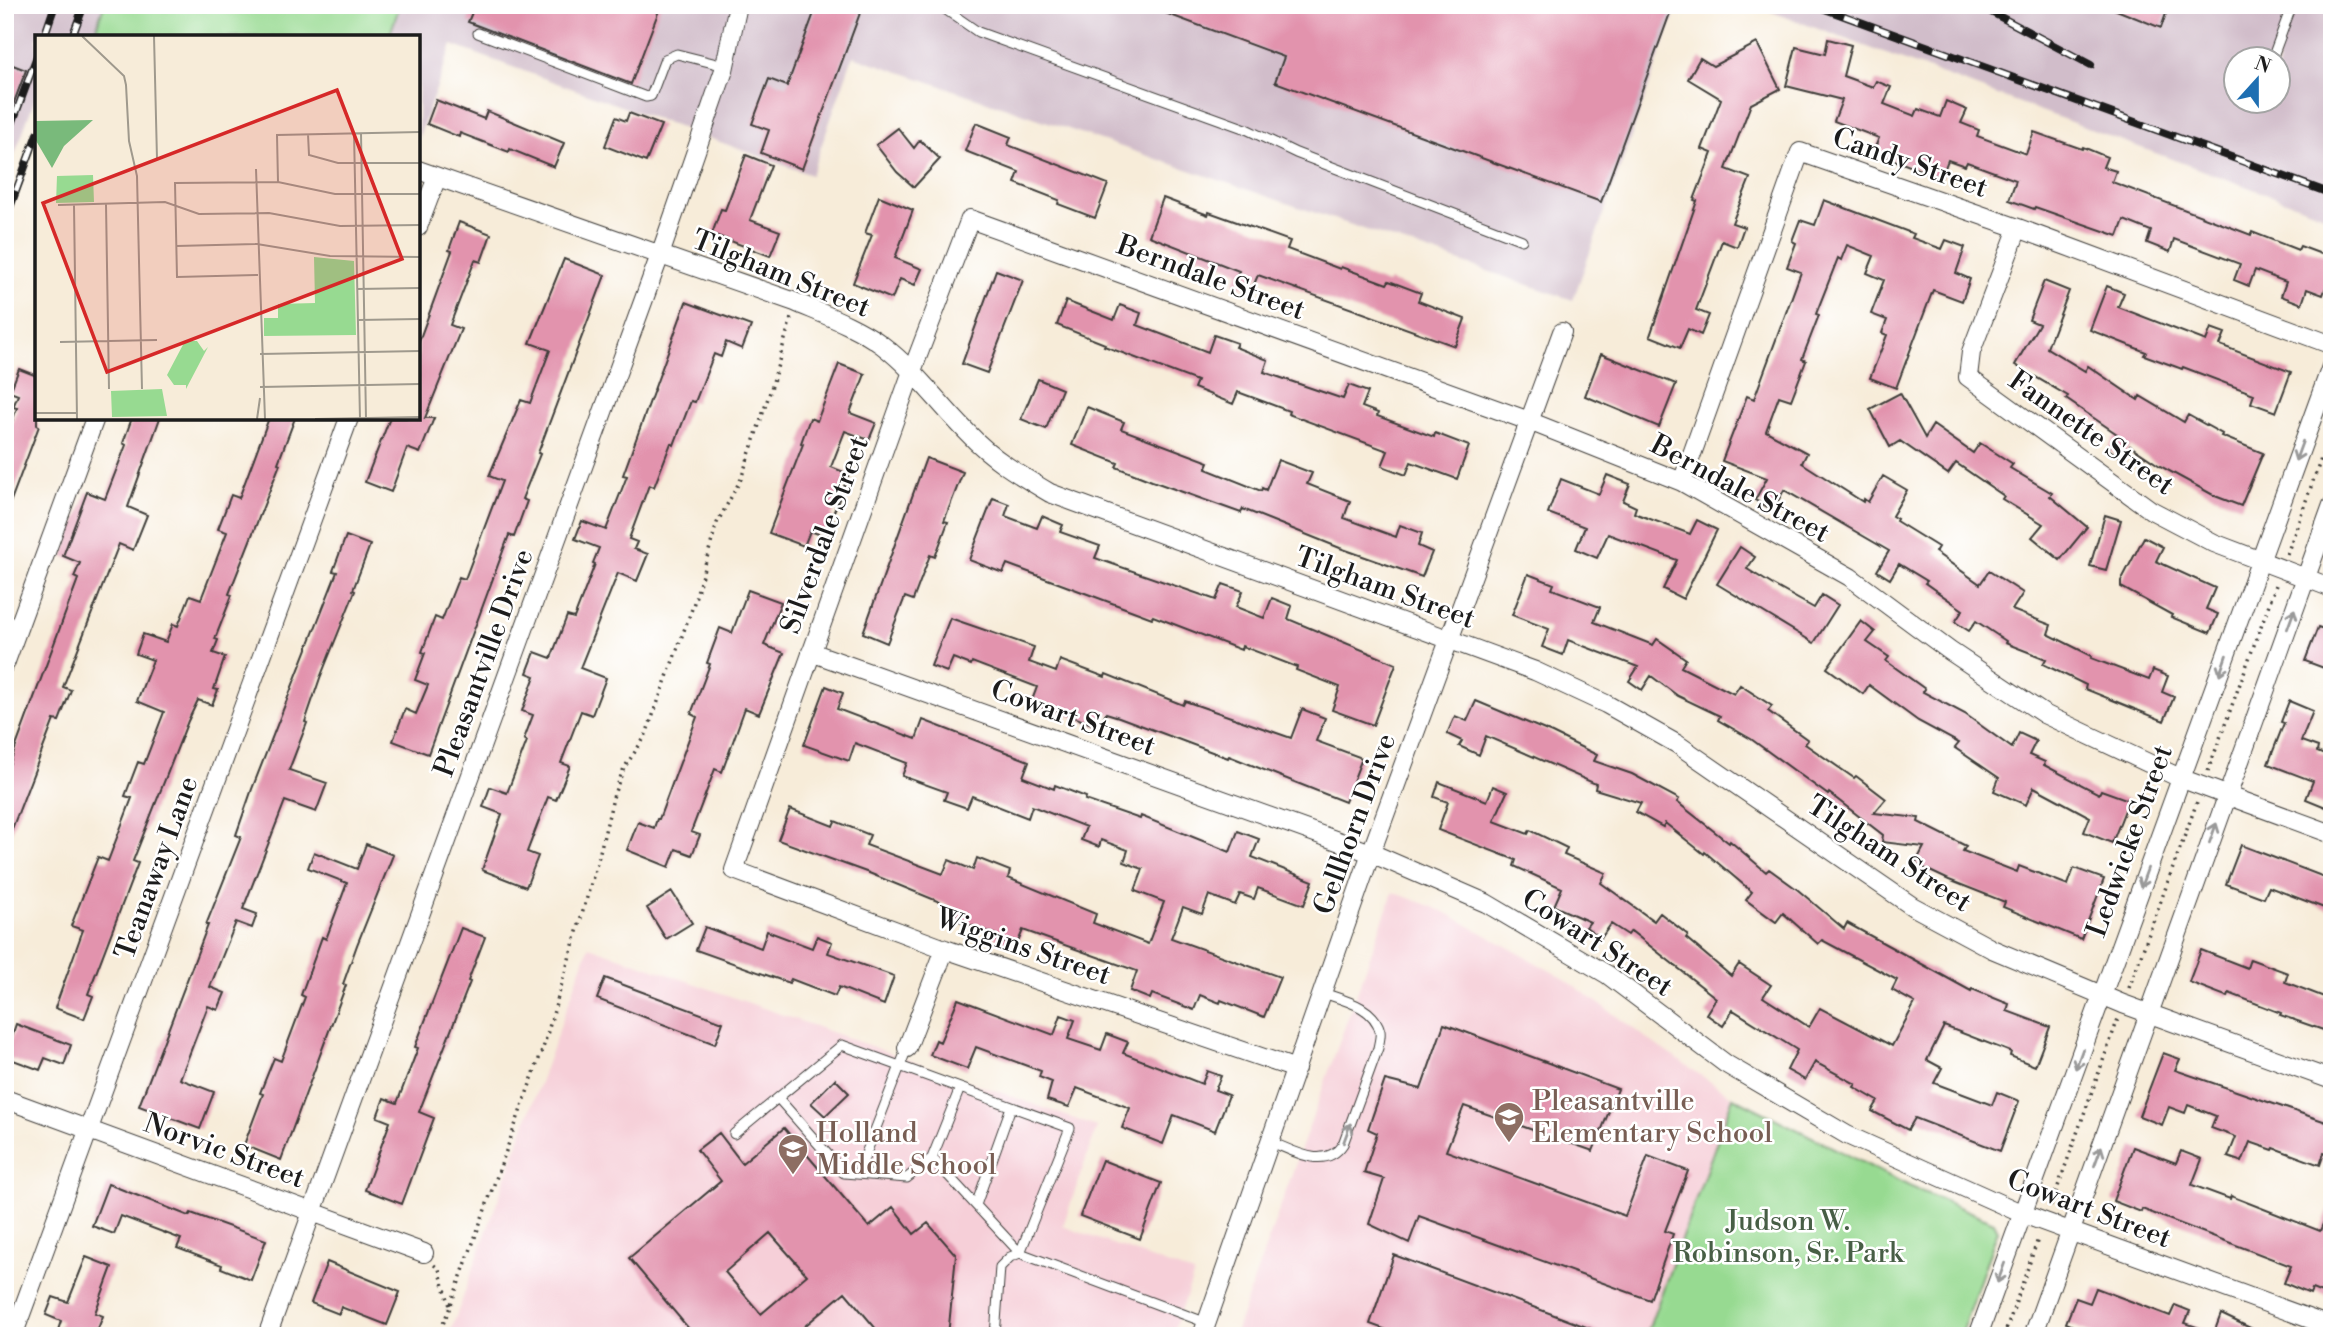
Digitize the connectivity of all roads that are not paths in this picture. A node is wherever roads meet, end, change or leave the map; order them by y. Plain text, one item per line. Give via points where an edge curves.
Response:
1 (738, 5) edge
2 (939, 5) edge
3 (2292, 5) edge
4 (478, 33) dead end
5 (2277, 46) edge
6 (725, 66) junction
7 (420, 171) edge
8 (437, 177) junction
9 (970, 219) joint
10 (420, 222) edge
11 (2018, 228) junction
12 (1522, 240) dead end
13 (660, 255) junction
14 (1562, 332) dead end
15 (2332, 345) edge
16 (2332, 364) edge
17 (912, 371) junction
18 (94, 420) edge
19 (348, 420) edge
20 (1529, 421) junction
21 (1682, 482) junction
22 (2332, 505) edge
23 (2258, 561) junction
24 (2306, 579) junction
25 (2332, 588) edge
26 (1450, 638) junction
27 (810, 652) junction
28 (5, 664) edge
29 (2180, 778) junction
30 (2226, 796) junction
31 (2332, 834) edge
32 (1371, 853) junction
33 (734, 870) joint
34 (945, 948) junction
35 (1323, 993) junction
36 (2102, 995) junction
37 (2149, 1013) junction
38 (907, 1048) joint
39 (900, 1066) junction
40 (1296, 1069) junction
41 (2332, 1080) edge
42 (960, 1088) junction
43 (778, 1098) junction
44 (5, 1099) edge
45 (1011, 1107) junction
46 (90, 1130) junction
47 (734, 1134) dead end
48 (1271, 1142) junction
49 (932, 1158) junction
50 (858, 1174) junction
51 (976, 1205) junction
52 (312, 1210) junction
53 (2023, 1214) junction
54 (2071, 1232) junction
55 (424, 1253) road end
56 (1020, 1253) junction
57 (2332, 1327) edge
58 (1205, 1329) edge
59 (13, 1336) edge
60 (267, 1336) edge
61 (995, 1336) edge
62 (1978, 1336) edge
63 (2034, 1336) edge

1 - 6 street, Pleasantville Drive
2 - 12 lane via 978,32 1246,129 1296,153
3 - 5 lane
4 - 6 lane via 646,97 651,96 665,59 677,54
6 - 13 street, Pleasantville Drive
7 - 8 street, Tilgham Street
8 - 10 street
8 - 13 street, Tilgham Street
9 - 17 street, Silverdale Street
9 - 20 street, Berndale Street
11 - 15 street, Candy Street
11 - 21 street, Candy Street via 1800,152
11 - 23 street, Fannette Street via 1971,352 1968,377 2151,510
13 - 17 street, Tilgham Street via 795,302 857,330
13 - 52 street, Pleasantville Drive
14 - 20 street, Gellhorn Drive
16 -> 23 street, Ledwicke Street
17 - 26 street, Tilgham Street via 969,435 1050,493
17 - 27 street, Silverdale Street
18 - 28 street
19 - 46 street, Teanaway Lane
20 - 21 street, Berndale Street
20 - 26 street, Gellhorn Drive
21 - 29 street, Berndale Street via 1850,577 2044,715
22 - 24 street
23 - 24 street, Fannette Street
23 -> 29 street, Ledwicke Street
24 - 25 street, Fannette Street
30 -> 24 street
26 - 32 street, Gellhorn Drive
26 - 36 street, Tilgham Street via 1606,704 1677,744 1912,906 1992,949
27 - 32 street, Cowart Street
27 - 33 street, Silverdale Street
29 - 30 street, Berndale Street
29 -> 36 street, Ledwicke Street
30 - 31 street, Berndale Street
37 -> 30 street
32 - 35 street, Gellhorn Drive
32 - 53 street, Cowart Street via 1486,904 1608,975 1726,1064 1847,1135
33 - 34 street, Wiggins Street
34 - 38 street
34 - 40 street, Wiggins Street
35 - 40 street, Gellhorn Drive
48 -> 35 lane via 1309,1157 1325,1159 1338,1153 1378,1048 1380,1032 1373,1018 1362,1008
36 - 37 street, Tilgham Street
36 -> 53 street, Ledwicke Street
37 - 41 street, Tilgham Street
54 -> 37 street
38 - 39 lane
39 - 42 lane
39 - 43 lane via 842,1045
39 - 50 lane
40 - 48 street, Gellhorn Drive
42 - 45 lane
42 - 49 lane
43 - 47 lane
43 - 50 lane via 844,1172
44 - 46 street, Norvic Street
45 - 51 lane
45 - 56 lane via 1070,1128
46 - 52 street, Norvic Street
46 - 59 street, Teanaway Lane
48 - 58 street, Gellhorn Drive
49 - 50 lane via 907,1178
49 - 51 lane
51 - 56 lane
52 - 55 street, Norvic Street
52 - 60 street, Pleasantville Drive
53 - 54 street, Cowart Street
53 -> 62 street, Ledwicke Street
54 - 57 street, Cowart Street
54 - 63 street
56 - 58 lane
56 - 61 lane via 1000,1267

